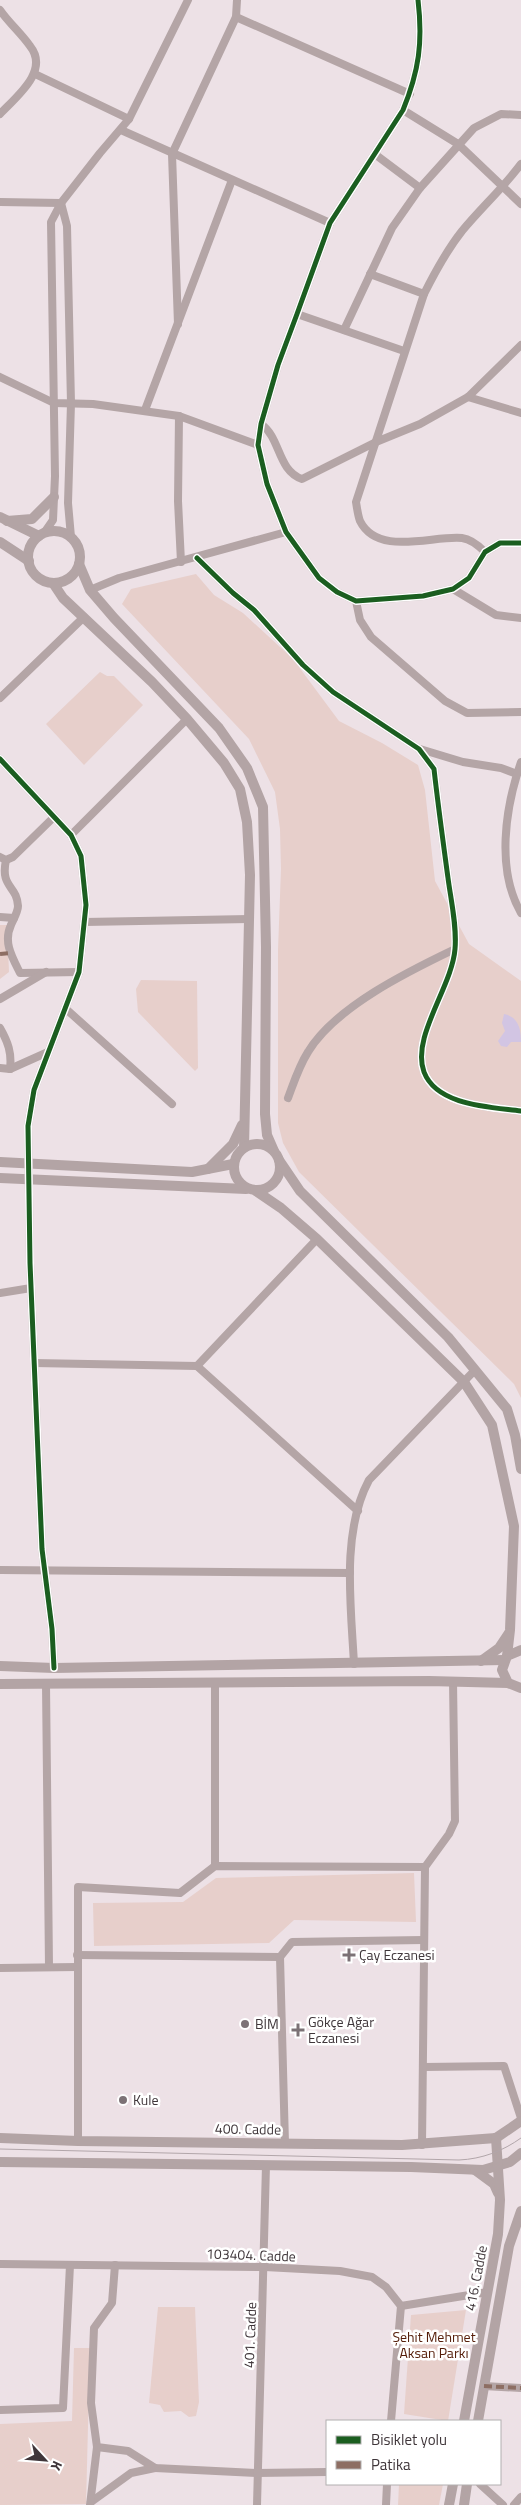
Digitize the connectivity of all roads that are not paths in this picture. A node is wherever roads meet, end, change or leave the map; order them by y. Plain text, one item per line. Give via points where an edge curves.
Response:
1 (188, 0) edge
2 (237, 0) edge
3 (418, 0) edge
4 (0, 10) edge
5 (236, 18) junction
6 (35, 74) junction
7 (410, 94) junction
8 (403, 110) junction
9 (0, 114) edge
10 (521, 115) edge
11 (129, 119) junction
12 (121, 130) junction
13 (458, 144) junction
14 (172, 154) junction
15 (376, 155) junction
16 (521, 164) edge
17 (232, 180) junction
18 (504, 187) junction
19 (420, 188) junction
20 (0, 202) edge
21 (61, 203) junction
22 (521, 204) edge
23 (330, 223) junction
24 (370, 274) junction
25 (424, 294) junction
26 (297, 314) junction
27 (178, 324) junction
28 (344, 330) junction
29 (521, 346) edge
30 (404, 351) junction
31 (0, 378) edge
32 (468, 397) junction
33 (54, 403) junction
34 (72, 403) junction
35 (146, 410) junction
36 (521, 413) edge
37 (179, 416) junction
38 (261, 424) junction
39 (376, 442) junction
40 (258, 445) junction
41 (54, 497) junction
42 (4, 519) edge
43 (286, 532) junction
44 (41, 534) junction
45 (71, 537) junction
46 (0, 542) edge
47 (521, 544) edge
48 (485, 552) junction
49 (197, 558) junction
50 (29, 561) junction
51 (181, 562) junction
52 (79, 564) junction
53 (53, 583) junction
54 (453, 589) junction
55 (90, 590) junction
56 (356, 601) junction
57 (84, 617) junction
58 (521, 618) edge
59 (0, 698) edge
60 (521, 712) edge
61 (187, 719) junction
62 (419, 749) junction
63 (0, 759) edge
64 (521, 762) edge
65 (517, 774) junction
66 (54, 817) junction
67 (71, 835) junction
68 (3, 859) edge
69 (521, 913) edge
70 (0, 917) edge
71 (14, 918) junction
72 (249, 919) junction
73 (85, 922) junction
74 (455, 949) junction
75 (10, 953) junction
76 (0, 954) edge
77 (48, 971) junction
78 (79, 972) junction
79 (0, 999) edge
80 (66, 1010) junction
81 (0, 1028) edge
82 (48, 1052) junction
83 (0, 1068) edge
84 (10, 1069) junction
85 (288, 1098) dead end
86 (172, 1104) dead end
87 (521, 1111) edge
88 (244, 1119) junction
89 (244, 1148) junction
90 (274, 1151) junction
91 (279, 1160) junction
92 (0, 1162) edge
93 (28, 1162) junction
94 (233, 1164) junction
95 (208, 1169) junction
96 (0, 1178) edge
97 (28, 1179) junction
98 (251, 1190) junction
99 (317, 1239) junction
100 (31, 1288) junction
101 (0, 1293) edge
102 (34, 1363) junction
103 (197, 1366) junction
104 (475, 1370) junction
105 (464, 1382) junction
106 (521, 1469) edge
107 (358, 1511) junction
108 (0, 1570) edge
109 (45, 1571) junction
110 (350, 1572) junction
111 (510, 1630) junction
112 (521, 1650) edge
113 (506, 1658) junction
114 (481, 1661) junction
115 (354, 1664) junction
116 (0, 1666) edge
117 (54, 1668) junction
118 (453, 1681) junction
119 (508, 1683) junction
120 (0, 1684) edge
121 (46, 1684) junction
122 (215, 1684) junction
123 (521, 1688) edge
124 (216, 1866) junction
125 (425, 1867) junction
126 (423, 1940) junction
127 (77, 1955) junction
128 (280, 1957) junction
129 (77, 1966) junction
130 (49, 1967) junction
131 (0, 1968) edge
132 (424, 2067) junction
133 (521, 2119) edge
134 (0, 2138) edge
135 (496, 2138) junction
136 (78, 2141) junction
137 (285, 2143) junction
138 (422, 2145) junction
139 (521, 2153) edge
140 (0, 2162) edge
141 (266, 2165) junction
142 (498, 2166) junction
143 (479, 2170) junction
144 (500, 2200) junction
145 (521, 2211) edge
146 (0, 2264) edge
147 (70, 2264) junction
148 (115, 2265) junction
149 (264, 2267) junction
150 (488, 2292) junction
151 (401, 2306) junction
152 (484, 2386) junction
153 (521, 2388) edge
154 (0, 2410) edge
155 (391, 2420) edge
156 (464, 2420) edge
157 (478, 2420) edge
158 (97, 2447) junction
159 (156, 2468) junction
160 (326, 2472) edge
161 (257, 2473) junction
162 (387, 2485) edge
163 (453, 2485) edge
164 (467, 2485) edge
165 (481, 2485) edge
166 (521, 2496) edge
167 (90, 2503) edge
168 (257, 2505) edge
169 (386, 2505) edge
170 (449, 2505) edge
171 (464, 2505) edge
172 (503, 2505) edge
173 (514, 2505) edge

1 - 11 street
2 - 5 street
3 - 7 street via 422,32 418,66
4 - 6 street via 32,48 37,59
5 - 7 street
5 - 14 street
6 - 9 street
6 - 11 street
7 - 8 street
8 - 13 street
8 - 15 street
10 - 13 street via 501,114 488,119
11 - 12 street
12 - 14 street
12 - 21 street
13 - 18 street
13 - 19 street
14 - 17 street
14 - 27 street
15 - 19 street
15 - 23 street
16 - 18 street
17 - 23 street
17 - 27 street
18 - 22 street
18 - 25 street via 462,231
19 - 24 street via 392,228
20 - 21 street
21 - 33 street via 51,222
21 - 34 street via 67,226
23 - 26 street
24 - 25 street
24 - 28 street
25 - 30 street
26 - 28 street
26 - 38 street
27 - 35 street
28 - 30 street
29 - 32 street
30 - 39 street
31 - 33 street
32 - 36 street
32 - 39 street via 420,424
33 - 34 street
33 - 41 street
34 - 35 street
34 - 45 street via 68,503
35 - 37 street
37 - 40 street
37 - 51 street
38 - 39 street via 270,430 285,466 302,479
38 - 40 street
39 - 48 street via 356,502 360,521 370,532 386,540 408,543 463,538
40 - 43 street via 267,484
41 - 42 street via 32,519
41 - 44 street via 52,520
42 - 44 street
43 - 49 street
43 - 56 street via 319,578
44 - 45 street via 55,531
44 - 50 street via 29,550
45 - 52 street via 79,552
46 - 50 street
47 - 48 street via 500,544
48 - 54 street via 469,578
49 - 51 street
49 - 62 street via 254,610 303,665 333,692
50 - 53 street via 37,576
51 - 55 street via 119,578
52 - 53 street via 69,578
52 - 55 street
53 - 57 street via 63,598
54 - 56 street via 423,596
54 - 58 street via 496,615
55 - 90 street via 219,728 247,768 263,807 265,1114 267,1135
56 - 60 street via 360,620 371,637 445,701 467,713
57 - 59 street
57 - 61 street
61 - 67 street
61 - 72 street via 224,763 240,789 247,822
62 - 65 street
62 - 74 street via 434,768
63 - 66 street
64 - 65 street
65 - 69 street via 508,816 506,862 511,896
66 - 67 street
66 - 68 street via 21,850
67 - 73 street via 82,863
68 - 71 street via 4,879 18,908
70 - 71 street
71 - 75 street via 8,930
72 - 73 street
72 - 88 street
73 - 78 street
74 - 85 street via 378,990 323,1032 309,1051
74 - 87 street via 450,976 426,1033 421,1056 424,1073 436,1088 457,1102
75 - 76 street
75 - 77 street via 20,972
77 - 78 street
77 - 79 street
78 - 80 street
80 - 82 street
80 - 86 street
81 - 84 street via 9,1044
82 - 84 street
82 - 93 street via 34,1090 28,1126
83 - 84 street
88 - 89 street
88 - 95 street via 233,1144
89 - 90 street via 252,1143
89 - 94 street
90 - 91 street
91 - 98 street via 280,1169 273,1184 266,1189
91 - 104 street via 300,1191 448,1337
92 - 93 street
93 - 95 street via 192,1172
93 - 97 street
94 - 95 street
94 - 98 street via 238,1182
96 - 97 street
97 - 98 street
97 - 100 street
98 - 99 street via 281,1208
99 - 103 street
99 - 105 street
100 - 101 street
100 - 102 street
102 - 103 street
102 - 109 street
103 - 107 street
104 - 105 street
104 - 106 street via 507,1409
105 - 107 street via 369,1480 360,1496
105 - 111 street via 492,1425 514,1526
107 - 110 street
108 - 109 street
109 - 110 street
109 - 117 street
110 - 115 street
111 - 113 street
111 - 114 street via 499,1648
112 - 113 street
113 - 114 street
113 - 119 street via 502,1670
114 - 115 street
115 - 117 street
116 - 117 street
118 - 119 street
118 - 122 street
118 - 125 street via 455,1821
119 - 123 street
120 - 121 street
121 - 122 street
121 - 130 street
122 - 124 street
124 - 125 street
124 - 127 street via 180,1893 78,1887
125 - 126 street
126 - 128 street via 292,1942
126 - 132 street
127 - 128 street
127 - 129 street
128 - 137 street
129 - 130 street
129 - 136 street
130 - 131 street
132 - 133 street via 504,2066
132 - 138 street
133 - 135 street
134 - 136 street, 400. Cadde
135 - 138 street, 400. Cadde
135 - 142 street, 416. Cadde
136 - 137 street, 400. Cadde
137 - 138 street, 400. Cadde
139 - 142 street
140 - 141 street
141 - 143 street
141 - 149 street, 401. Cadde
142 - 143 street
142 - 144 street, 416. Cadde
143 - 144 street via 494,2184
144 - 150 street, 416. Cadde
145 - 152 street via 509,2246
146 - 147 street, 103404. Cadde
147 - 148 street, 103404. Cadde
147 - 154 street via 63,2408
148 - 149 street, 103404. Cadde
148 - 158 street via 112,2303 94,2328 92,2403
149 - 151 street, 103404. Cadde via 340,2271 372,2277 386,2287
149 - 161 street, 401. Cadde
150 - 151 street
150 - 156 street, 416. Cadde
151 - 155 street
152 - 153 street
152 - 157 street
158 - 159 street via 128,2451
158 - 167 street
159 - 161 street
159 - 167 street via 131,2473
160 - 161 street
161 - 168 street, 401. Cadde
162 - 169 street
163 - 170 street
164 - 171 street
165 - 172 street
166 - 173 street

